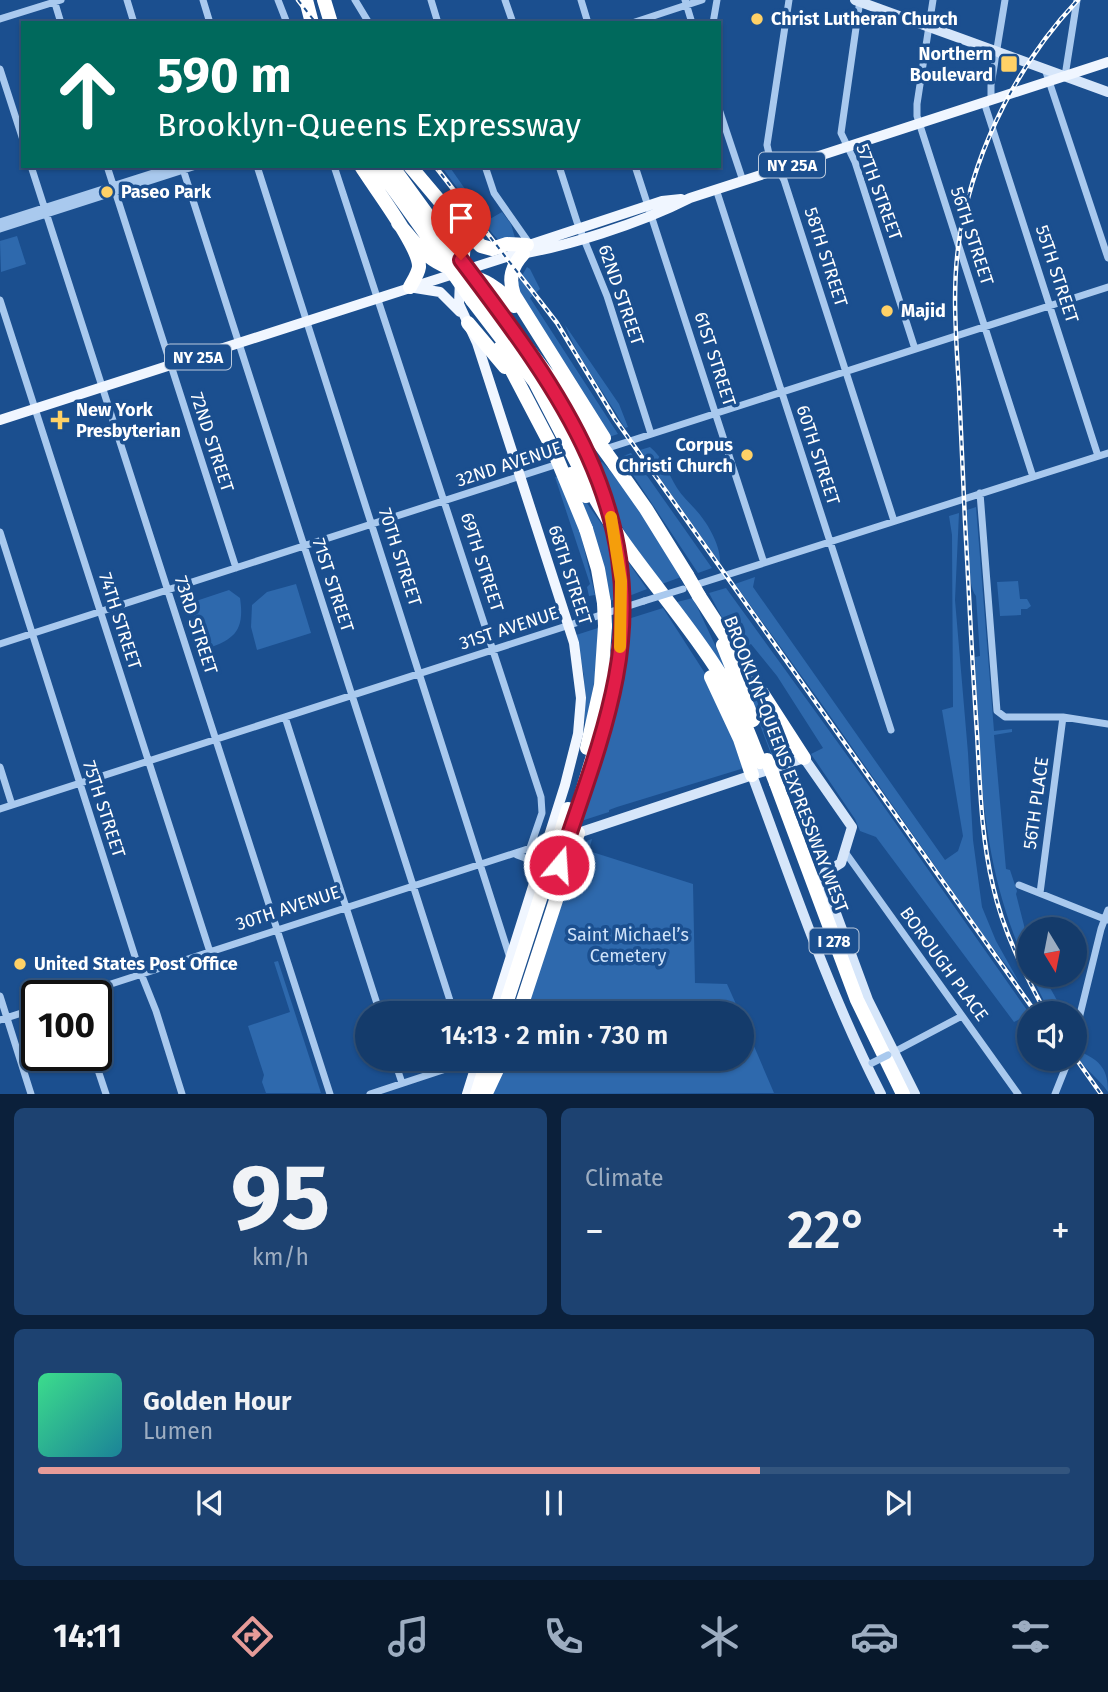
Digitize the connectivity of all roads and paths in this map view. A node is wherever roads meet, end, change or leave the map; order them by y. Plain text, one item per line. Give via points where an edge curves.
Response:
1 (127, 0) edge
2 (203, 0) edge
3 (278, 0) edge
4 (306, 0) edge
5 (355, 0) edge
6 (431, 0) edge
7 (505, 0) edge
8 (581, 0) edge
9 (702, 0) edge
10 (717, 0) edge
11 (789, 0) edge
12 (933, 0) edge
13 (1004, 0) edge
14 (1077, 0) edge
15 (57, 1) edge
16 (858, 1) edge
17 (685, 3) edge
18 (0, 19) edge
19 (61, 21) edge
20 (133, 21) edge
21 (209, 21) edge
22 (286, 21) edge
23 (311, 21) edge
24 (368, 21) edge
25 (437, 21) edge
26 (512, 21) edge
27 (587, 21) edge
28 (643, 21) edge
29 (691, 21) edge
30 (713, 21) edge
31 (929, 26) junction
32 (996, 50) junction
33 (1108, 62) edge
34 (0, 69) edge
35 (1045, 69) junction
36 (1065, 76) junction
37 (1049, 81) junction
38 (1108, 92) edge
39 (988, 101) junction
40 (721, 114) edge
41 (919, 123) junction
42 (21, 134) edge
43 (848, 147) junction
44 (32, 168) edge
45 (108, 168) edge
46 (170, 168) edge
47 (182, 168) edge
48 (258, 168) edge
49 (335, 168) edge
50 (361, 168) edge
51 (379, 168) edge
52 (393, 168) edge
53 (412, 168) edge
54 (486, 168) edge
55 (560, 168) edge
56 (636, 168) edge
57 (778, 169) junction
58 (743, 181) junction
59 (114, 189) junction
60 (716, 190) junction
61 (46, 211) junction
62 (649, 211) junction
63 (0, 222) edge
64 (398, 223) junction
65 (459, 224) junction
66 (0, 229) edge
67 (582, 232) junction
68 (442, 245) junction
69 (522, 249) junction
70 (1108, 258) edge
71 (462, 271) junction
72 (410, 287) junction
73 (1108, 287) edge
74 (479, 297) junction
75 (378, 298) junction
76 (0, 300) edge
77 (1050, 306) junction
78 (307, 321) junction
79 (468, 323) junction
80 (985, 327) junction
81 (540, 336) junction
82 (239, 344) junction
83 (915, 349) junction
84 (171, 365) junction
85 (846, 371) junction
86 (103, 387) junction
87 (781, 393) junction
88 (35, 409) junction
89 (716, 413) junction
90 (0, 420) edge
91 (544, 430) junction
92 (651, 434) junction
93 (595, 441) junction
94 (564, 451) junction
95 (1108, 453) edge
96 (1098, 456) junction
97 (519, 477) junction
98 (1033, 477) junction
99 (980, 493) junction
100 (445, 501) junction
101 (894, 521) junction
102 (372, 524) junction
103 (0, 532) edge
104 (625, 542) junction
105 (829, 542) junction
106 (304, 546) junction
107 (764, 563) junction
108 (236, 568) junction
109 (685, 582) junction
110 (168, 590) junction
111 (699, 596) junction
112 (100, 612) junction
113 (569, 626) junction
114 (33, 634) junction
115 (0, 644) edge
116 (494, 650) junction
117 (421, 673) junction
118 (352, 696) junction
119 (285, 717) junction
120 (1063, 717) junction
121 (1108, 724) edge
122 (891, 730) dead end
123 (216, 739) junction
124 (804, 758) junction
125 (148, 761) junction
126 (760, 766) junction
127 (0, 767) edge
128 (79, 783) junction
129 (772, 784) junction
130 (12, 805) junction
131 (0, 809) edge
132 (572, 811) junction
133 (578, 833) junction
134 (546, 843) junction
135 (530, 848) junction
136 (845, 852) junction
137 (513, 854) junction
138 (555, 863) junction
139 (482, 864) junction
140 (538, 871) junction
141 (1019, 885) dead end
142 (414, 886) junction
143 (1040, 893) junction
144 (346, 908) junction
145 (1108, 910) edge
146 (1106, 920) edge
147 (278, 930) junction
148 (210, 952) junction
149 (510, 959) junction
150 (142, 974) junction
151 (112, 984) edge
152 (0, 996) edge
153 (376, 1001) edge
154 (450, 1001) edge
155 (497, 1001) edge
156 (507, 1001) edge
157 (515, 1001) edge
158 (523, 1001) edge
159 (1084, 1001) edge
160 (21, 1013) edge
161 (962, 1016) junction
162 (3, 1018) edge
163 (891, 1053) junction
164 (869, 1065) junction
165 (98, 1071) edge
166 (398, 1071) edge
167 (441, 1071) edge
168 (473, 1071) edge
169 (476, 1071) edge
170 (495, 1071) edge
171 (1064, 1071) edge
172 (402, 1083) junction
173 (486, 1093) edge
174 (31, 1094) edge
175 (106, 1094) edge
176 (182, 1094) edge
177 (330, 1094) edge
178 (370, 1094) edge
179 (467, 1094) edge
180 (477, 1094) edge
181 (881, 1094) edge
182 (894, 1094) edge
183 (903, 1094) edge
184 (915, 1094) edge
185 (1018, 1094) edge
186 (1055, 1094) edge

1 - 20 street
2 - 21 street
3 - 22 street
4 - 23 highway
5 - 24 street
6 - 25 street
7 - 26 street
8 - 27 street
9 - 17 street
10 - 30 street
11 - 57 street, 58TH STREET via 768,145
12 - 31 street, 56TH STREET
13 - 32 street, 55TH STREET
14 - 36 street
15 - 18 street
15 - 19 street
16 - 31 street
16 - 43 street, 57TH STREET via 841,130
17 - 28 street
17 - 29 street
31 - 32 street
31 - 41 street, 56TH STREET via 917,104
32 - 35 street
32 - 39 street, 55TH STREET
33 - 36 main road, NY 25A
34 - 42 street
35 - 36 street
35 - 37 street
36 - 37 main road, NY 25A
36 - 38 street
37 - 39 main road, NY 25A
37 - 70 street
39 - 41 main road, NY 25A
39 - 77 street, 55TH STREET
40 - 58 street
41 - 43 main road, NY 25A
41 - 80 street, 56TH STREET
43 - 57 main road, NY 25A
43 - 83 street, 57TH STREET
44 - 61 street, 73RD STREET
45 - 59 street, 72ND STREET
46 - 59 street
47 - 59 street
47 - 82 street, 71ST STREET
48 - 78 street, 70TH STREET
49 - 75 street, 69TH STREET
50 - 64 highway
51 - 68 highway, I 278
52 - 68 highway, I 278
53 - 65 highway
54 - 69 street
55 - 67 street, 62ND STREET
56 - 62 street, 61ST STREET
57 - 58 main road, NY 25A
57 - 85 street, 58TH STREET
58 - 60 main road, NY 25A
59 - 61 street
59 - 84 street, 72ND STREET
60 - 62 main road, NY 25A
60 - 87 street, 60TH STREET
61 - 63 street
61 - 66 street
61 - 86 street, 73RD STREET
62 - 67 main road, NY 25A
62 - 89 street, 61ST STREET
64 - 71 highway via 427,254
64 - 72 highway via 418,262
65 - 69 highway via 485,248 508,244
65 - 71 highway via 464,240
67 - 69 main road, NY 25A
67 - 92 street, 62ND STREET
68 - 74 highway, I 278, bridge
69 - 71 main road
69 - 81 highway via 512,268 511,285
71 - 72 main road
71 - 79 main road via 459,300
71 - 81 highway via 499,289
72 - 75 main road
72 - 79 main road via 442,293
73 - 77 street, 32ND AVENUE
74 - 91 highway, bridge via 500,348
74 - 93 highway, BROOKLYN-QUEENS EXPRESSWAY WEST / I 278 via 535,360
74 - 94 highway, BROOKLYN-QUEENS EXPRESSWAY WEST / I 278 via 535,382
75 - 78 main road, NY 25A
75 - 100 street, 69TH STREET
76 - 88 street, 74TH STREET
77 - 80 street, 32ND AVENUE
77 - 96 street, 55TH STREET
78 - 82 main road, NY 25A
78 - 102 street, 70TH STREET
79 - 91 highway via 505,366
79 - 97 main road, 68TH STREET
80 - 83 street, 32ND AVENUE
80 - 98 street, 56TH STREET
81 - 93 highway
82 - 84 main road, NY 25A
82 - 106 street, 71ST STREET
83 - 85 street, 32ND AVENUE
84 - 86 main road, NY 25A
84 - 108 street, 72ND STREET
85 - 87 street, 32ND AVENUE
85 - 101 street, 58TH STREET
86 - 88 main road, NY 25A
86 - 110 street, 73RD STREET
87 - 89 street, 32ND AVENUE
87 - 105 street, 60TH STREET
88 - 90 main road, NY 25A
88 - 112 street, 74TH STREET
89 - 92 street, 32ND AVENUE
89 - 107 street, 61ST STREET
91 - 94 highway
91 - 132 highway, bridge via 586,529 598,569 606,626 597,706
92 - 97 street, 32ND AVENUE
93 - 109 highway, BROOKLYN-QUEENS EXPRESSWAY WEST / I 278, bridge via 617,464 646,509
93 - 132 highway, bridge via 619,561 622,620 611,701
94 - 104 highway, BROOKLYN-QUEENS EXPRESSWAY WEST / I 278, bridge
94 - 104 highway, bridge via 571,474
95 - 96 street, 31ST AVENUE
96 - 98 street, 31ST AVENUE
97 - 100 street, 32ND AVENUE
97 - 113 main road, 68TH STREET
98 - 99 street, 31ST AVENUE
99 - 101 street, 31ST AVENUE
99 - 120 street via 997,711 1004,717
100 - 102 street, 32ND AVENUE
100 - 116 street, 69TH STREET
101 - 105 street, 31ST AVENUE
102 - 106 street, 32ND AVENUE
102 - 117 street, 70TH STREET
103 - 114 street, 75TH STREET
104 - 126 highway, BROOKLYN-QUEENS EXPRESSWAY WEST / I 278 via 727,686
105 - 107 street, 31ST AVENUE
105 - 122 street, 60TH STREET
106 - 108 street, 32ND AVENUE
106 - 118 street, 71ST STREET
107 - 109 street, 31ST AVENUE
108 - 110 street, 32ND AVENUE
109 - 111 highway, BROOKLYN-QUEENS EXPRESSWAY WEST / I 278, bridge
109 - 113 street, 31ST AVENUE, bridge
110 - 112 street, 32ND AVENUE
110 - 123 street, 73RD STREET
111 - 124 highway
111 - 126 highway, BROOKLYN-QUEENS EXPRESSWAY WEST / I 278 via 731,664
112 - 114 street, 32ND AVENUE
112 - 125 street, 74TH STREET
113 - 116 street, 31ST AVENUE
113 - 134 main road, 68TH STREET via 580,680 580,717
114 - 115 street, 32ND AVENUE
114 - 128 street, 75TH STREET
116 - 117 street, 31ST AVENUE
116 - 135 street, 69TH STREET via 543,805
117 - 118 street, 31ST AVENUE
117 - 139 street, 70TH STREET
118 - 119 street, 31ST AVENUE
118 - 142 street, 71ST STREET
119 - 123 street, 31ST AVENUE
119 - 144 street
120 - 121 street
120 - 143 street, 56TH PLACE
123 - 125 street, 31ST AVENUE
123 - 147 street, 73RD STREET
124 - 126 street, 30TH AVENUE
124 - 136 street, BROOKLYN-QUEENS EXPRESSWAY WEST via 852,827
125 - 128 street, 31ST AVENUE
125 - 148 street, 74TH STREET
126 - 129 highway, BROOKLYN-QUEENS EXPRESSWAY WEST / I 278, bridge
126 - 133 street, 30TH AVENUE
126 - 164 street, BROOKLYN-QUEENS EXPRESSWAY WEST via 821,961
127 - 130 street
128 - 130 street, 31ST AVENUE
128 - 150 street, 75TH STREET
129 - 182 highway, BROOKLYN-QUEENS EXPRESSWAY WEST / I 278 via 849,1004
129 - 183 highway, BROOKLYN-QUEENS EXPRESSWAY WEST / I 278 via 857,1000
130 - 131 street, 31ST AVENUE
132 - 138 highway
133 - 134 street, 30TH AVENUE
133 - 158 highway
134 - 135 street, 30TH AVENUE
134 - 140 main road, 68TH STREET
135 - 137 street, 30TH AVENUE
136 - 161 street, BOROUGH PLACE
136 - 163 street, BROOKLYN-QUEENS EXPRESSWAY WEST via 823,878
137 - 139 street, 30TH AVENUE
137 - 140 street via 533,861
138 - 156 highway
138 - 157 highway
139 - 142 street, 30TH AVENUE
139 - 149 street, 70TH STREET
140 - 149 main road, 68TH STREET
141 - 143 street
142 - 144 street, 30TH AVENUE
142 - 154 street, 71ST STREET
143 - 146 street
144 - 147 street, 30TH AVENUE
144 - 153 street
145 - 146 street
146 - 159 street
147 - 148 street, 30TH AVENUE
147 - 177 street, 73RD STREET
148 - 150 street, 30TH AVENUE
149 - 155 main road, 68TH STREET
150 - 151 street, 30TH AVENUE
150 - 176 street, 75TH STREET
152 - 162 street
160 - 162 street
161 - 163 street
161 - 185 street, BOROUGH PLACE
162 - 174 street
163 - 164 street, bridge
163 - 184 street, BROOKLYN-QUEENS EXPRESSWAY WEST
164 - 181 street, BROOKLYN-QUEENS EXPRESSWAY WEST
165 - 175 street
166 - 172 street
167 - 172 street
168 - 179 main road
169 - 180 highway
170 - 173 highway
171 - 186 street
172 - 178 street

